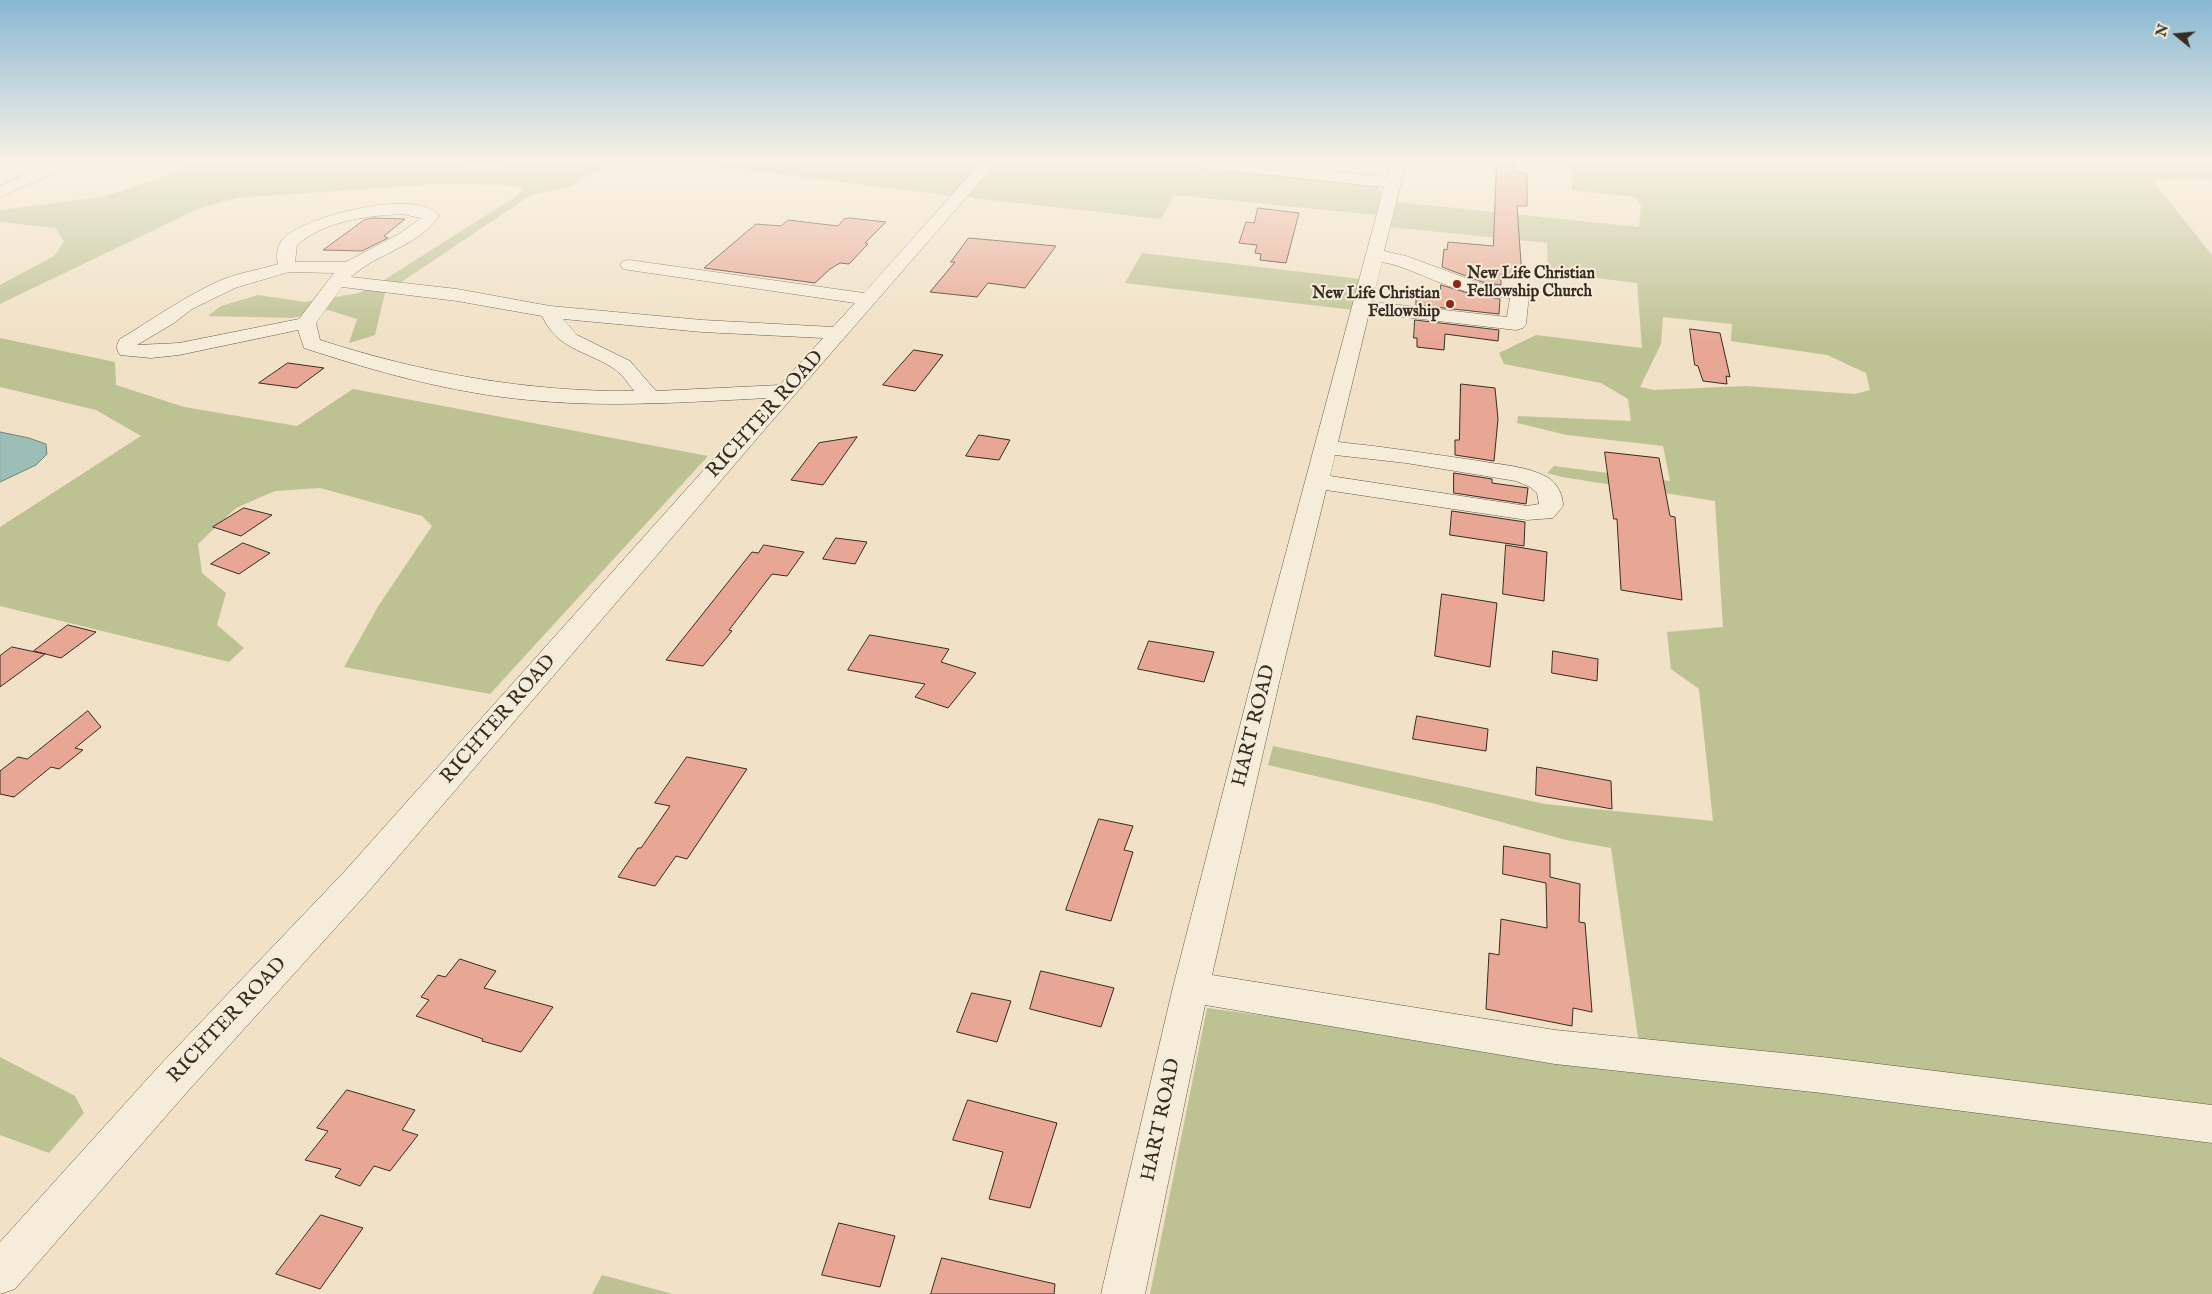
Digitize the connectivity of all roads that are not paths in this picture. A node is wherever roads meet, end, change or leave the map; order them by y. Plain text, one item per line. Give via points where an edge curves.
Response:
1 (332, 220) edge
2 (428, 220) edge
3 (939, 220) edge
4 (1385, 220) edge
5 (1376, 255) junction
6 (629, 265) dead end
7 (288, 267) junction
8 (345, 274) junction
9 (869, 299) junction
10 (1361, 306) junction
11 (550, 312) junction
12 (306, 323) junction
13 (839, 333) junction
14 (786, 391) junction
15 (650, 397) junction
16 (1325, 447) junction
17 (1316, 481) junction
18 (1191, 987) junction
19 (2212, 1124) edge
20 (0, 1274) edge
21 (1123, 1294) edge

1 - 7 street via 313,226 290,242 284,256
2 - 8 street via 424,227 366,257
3 - 9 street, RICHTER ROAD
4 - 5 street, HART ROAD
5 - 10 street, HART ROAD
5 - 10 street via 1400,260 1480,289 1520,294 1516,324
6 - 9 street
7 - 8 street
7 - 12 street via 228,284 185,304 167,319 126,343 127,351 178,349
8 - 11 street
8 - 12 street
9 - 13 street, RICHTER ROAD
10 - 16 street, HART ROAD
11 - 13 street via 702,326
11 - 15 street via 561,332 577,344 621,363
12 - 15 street via 312,344 473,386 559,396
13 - 14 street, RICHTER ROAD
14 - 15 street
14 - 20 street, RICHTER ROAD via 343,897 174,1078
16 - 17 street, HART ROAD
16 - 17 street via 1520,475 1538,480 1547,487 1552,496 1551,506 1544,513 1527,513
17 - 18 street, HART ROAD
18 - 19 street via 1555,1047 1822,1075
18 - 21 street, HART ROAD

